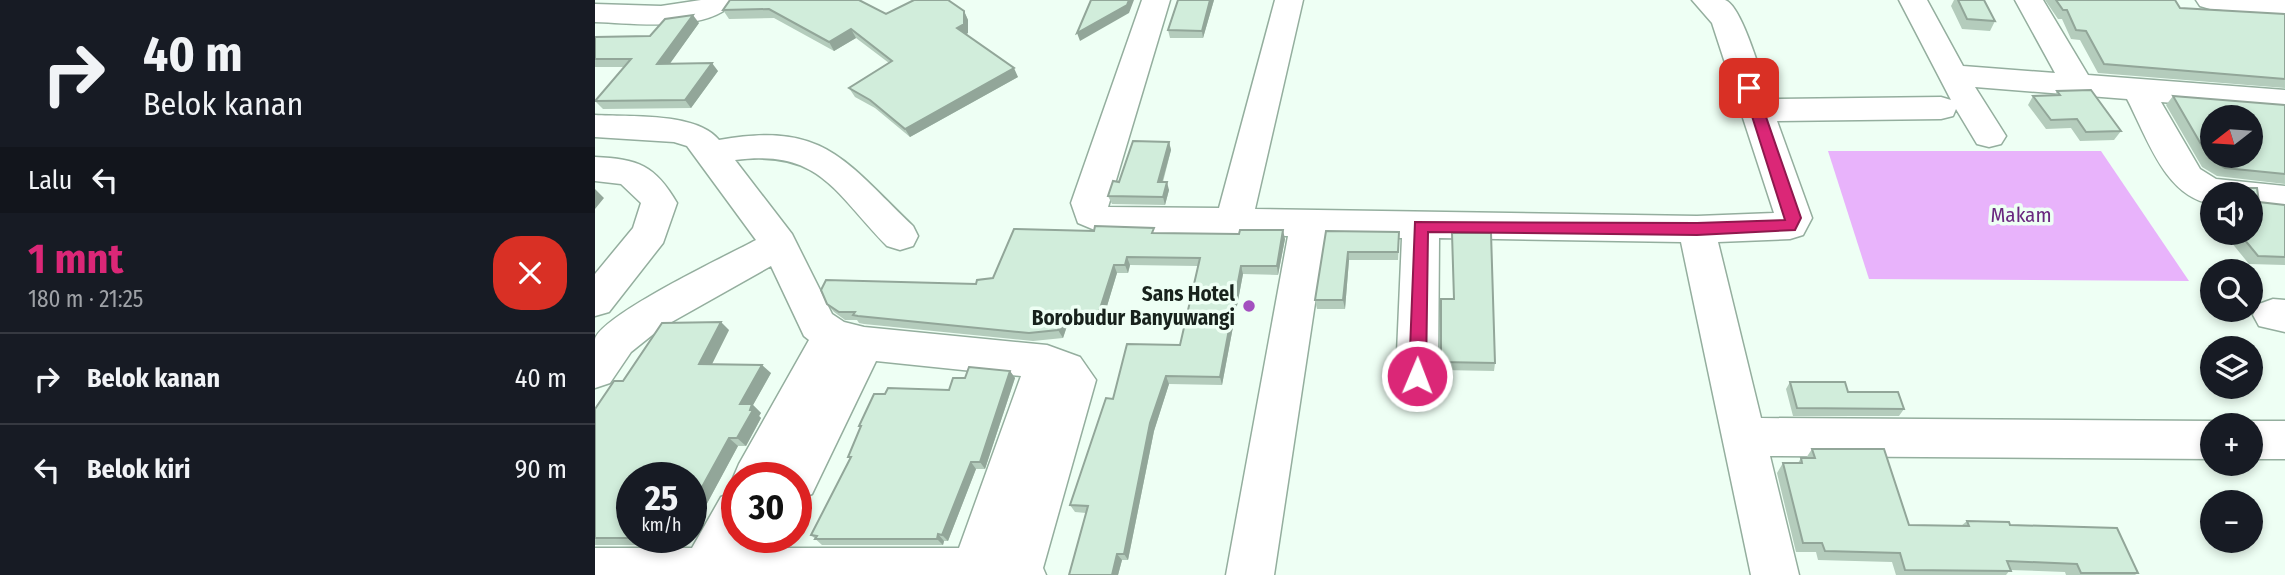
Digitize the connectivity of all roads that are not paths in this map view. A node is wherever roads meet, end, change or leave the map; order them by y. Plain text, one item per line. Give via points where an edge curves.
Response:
1 (721, 0) edge
2 (1156, 0) edge
3 (1289, 0) edge
4 (1706, 0) edge
5 (1913, 0) edge
6 (2029, 0) edge
7 (2210, 0) edge
8 (2285, 6) edge
9 (595, 13) edge
10 (1952, 75) junction
11 (2077, 85) junction
12 (2138, 90) junction
13 (2285, 101) edge
14 (1941, 108) dead end
15 (1757, 110) junction
16 (595, 126) edge
17 (1989, 136) dead end
18 (711, 153) junction
19 (595, 169) edge
20 (2200, 186) edge
21 (2263, 196) edge
22 (2285, 199) edge
23 (1234, 222) junction
24 (1309, 223) junction
25 (1421, 226) junction
26 (1697, 229) junction
27 (900, 236) dead end
28 (779, 244) junction
29 (595, 301) edge
30 (848, 339) junction
31 (595, 371) edge
32 (1417, 376) dead end
33 (1744, 437) junction
34 (2200, 440) edge
35 (2263, 440) edge
36 (2285, 440) edge
37 (766, 462) edge
38 (803, 462) edge
39 (721, 530) edge
40 (759, 554) edge
41 (595, 571) edge
42 (682, 573) edge
43 (859, 573) edge
44 (1005, 573) edge
45 (1250, 575) edge
46 (1775, 575) edge

1 - 9 street via 715,7 695,13
2 - 23 street via 1089,203 1091,214 1102,220
3 - 23 street
4 - 15 street via 1721,11
5 - 10 street
6 - 11 street
7 - 8 street
10 - 11 street
10 - 17 street
11 - 12 street
12 - 13 street
12 - 20 street via 2187,178
14 - 15 street
15 - 26 street via 1794,218 1790,226
16 - 18 street via 676,131 699,138
18 - 27 street via 782,146 821,160
18 - 28 street
19 - 29 street via 625,171 647,180 659,203 649,233
21 - 22 street
23 - 24 street
24 - 25 street
24 - 45 street
25 - 26 street
25 - 32 street
26 - 33 street
28 - 30 street via 818,325
28 - 31 street via 647,317 617,340
30 - 37 street
30 - 38 street
30 - 44 street via 1047,362 1065,369 1075,380
33 - 34 street
33 - 46 street
35 - 36 street
39 - 42 street
40 - 42 street
40 - 43 street
41 - 42 street
43 - 44 street

